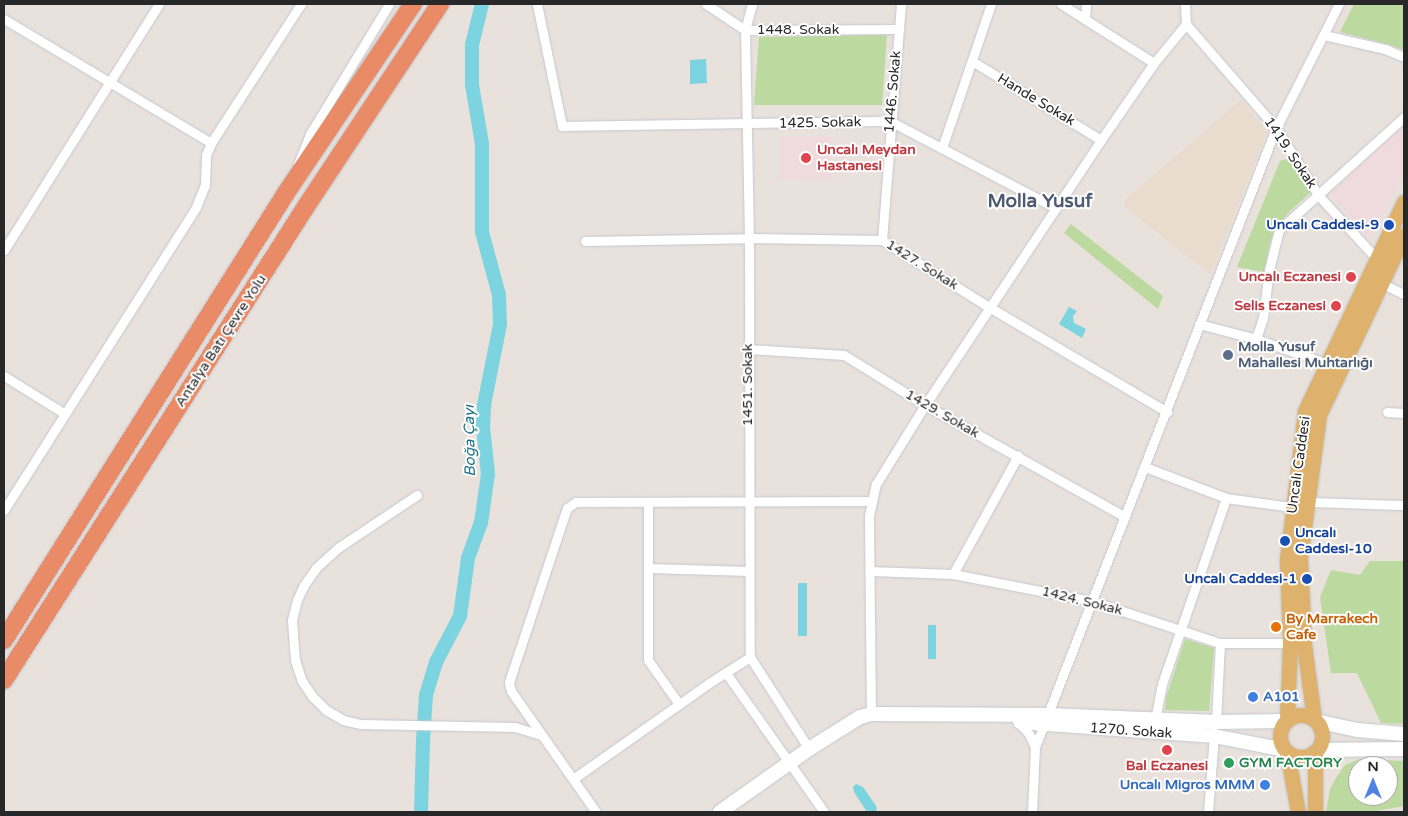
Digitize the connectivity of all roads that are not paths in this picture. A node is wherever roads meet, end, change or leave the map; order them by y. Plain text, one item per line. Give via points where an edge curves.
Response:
1 (159, 4) edge
2 (301, 4) edge
3 (389, 4) edge
4 (413, 4) edge
5 (440, 4) edge
6 (537, 4) edge
7 (706, 4) edge
8 (752, 4) edge
9 (901, 4) edge
10 (991, 4) edge
11 (1060, 4) edge
12 (1086, 4) edge
13 (1185, 4) edge
14 (1338, 4) edge
15 (4, 19) edge
16 (1085, 19) junction
17 (1186, 24) junction
18 (898, 29) junction
19 (745, 30) junction
20 (1324, 35) junction
21 (1404, 57) edge
22 (972, 61) junction
23 (1154, 63) junction
24 (110, 83) junction
25 (1404, 117) edge
26 (890, 121) junction
27 (747, 124) junction
28 (1276, 128) junction
29 (1101, 140) junction
30 (211, 143) junction
31 (942, 148) junction
32 (286, 193) junction
33 (1318, 195) junction
34 (1404, 202) edge
35 (1056, 208) junction
36 (1404, 236) edge
37 (749, 238) junction
38 (882, 240) junction
39 (585, 241) dead end
40 (4, 250) edge
41 (1376, 258) junction
42 (1381, 283) junction
43 (1404, 294) edge
44 (989, 307) junction
45 (1199, 324) junction
46 (1256, 339) junction
47 (748, 349) junction
48 (1328, 364) junction
49 (4, 376) edge
50 (925, 405) junction
51 (1167, 412) junction
52 (1387, 412) dead end
53 (1404, 413) edge
54 (65, 414) junction
55 (1018, 456) junction
56 (1145, 466) junction
57 (416, 495) dead end
58 (1226, 498) junction
59 (872, 501) junction
60 (648, 502) junction
61 (748, 502) junction
62 (1300, 505) junction
63 (1404, 505) edge
64 (4, 510) edge
65 (1126, 517) junction
66 (648, 568) junction
67 (749, 571) junction
68 (870, 572) junction
69 (953, 574) junction
70 (1092, 601) junction
71 (1182, 629) junction
72 (4, 640) edge
73 (1220, 642) junction
74 (1290, 643) junction
75 (750, 657) junction
76 (726, 672) junction
77 (4, 680) edge
78 (679, 704) junction
79 (871, 714) junction
80 (977, 715) junction
81 (1046, 720) junction
82 (1156, 720) junction
83 (1286, 720) junction
84 (1315, 720) junction
85 (1018, 722) junction
86 (1216, 722) junction
87 (1404, 734) edge
88 (542, 735) junction
89 (1214, 736) junction
90 (1034, 747) junction
91 (809, 749) junction
92 (1404, 750) edge
93 (1286, 751) junction
94 (1316, 751) junction
95 (791, 762) junction
96 (573, 779) junction
97 (596, 812) edge
98 (720, 812) edge
99 (824, 812) edge
100 (1032, 812) edge
101 (1208, 812) edge
102 (1298, 812) edge
103 (1315, 812) edge

1 - 24 street
2 - 30 street
3 - 32 street via 310,134
4 - 32 highway
5 - 77 highway, Antalya Batı Çevre Yolu via 305,208
6 - 27 street, 1425. Sokak via 562,126
7 - 19 street, 1448. Sokak
8 - 19 street, 1451. Sokak
9 - 18 street, 1446. Sokak
10 - 22 street
11 - 16 street
12 - 16 street
13 - 17 street
14 - 20 street
15 - 24 street
16 - 23 street
17 - 23 street
17 - 28 street, 1419. Sokak
18 - 19 street, 1448. Sokak
18 - 26 street, 1446. Sokak
19 - 27 street, 1451. Sokak
20 - 21 street via 1385,49
20 - 28 street
22 - 29 street, Hande Sokak
22 - 31 street
23 - 29 street
24 - 30 street
24 - 40 street
25 - 33 street
26 - 27 street, 1425. Sokak
26 - 31 street, 1425. Sokak
26 - 38 street, 1446. Sokak
27 - 37 street, 1451. Sokak
28 - 33 street, 1419. Sokak
28 - 45 street
29 - 35 street
30 - 54 street via 206,156 205,186 196,207
31 - 35 street, 1425. Sokak
32 - 72 highway
33 - 41 street, 1419. Sokak
33 - 46 street via 1279,230 1269,270 1263,318
34 - 41 main road, Uncalı Caddesi
35 - 44 street
36 - 42 main road, Uncalı Caddesi
37 - 38 street, 1427. Sokak
37 - 39 street, 1427. Sokak
37 - 47 street, 1451. Sokak
38 - 44 street, 1427. Sokak
41 - 48 main road, Uncalı Caddesi
42 - 43 street
42 - 62 main road, Uncalı Caddesi via 1319,415
44 - 50 street
44 - 51 street, 1427. Sokak
45 - 46 street
45 - 51 street
46 - 48 street
47 - 50 street, 1429. Sokak via 844,355
47 - 61 street, 1451. Sokak
48 - 62 main road, Uncalı Caddesi via 1305,411
49 - 54 street
50 - 55 street, 1429. Sokak
50 - 59 street via 876,484
51 - 56 street
52 - 53 street
54 - 64 street
55 - 65 street, 1429. Sokak
55 - 69 street
56 - 58 street
56 - 65 street
57 - 88 street via 339,547 316,568 297,600 292,620 295,660 302,681 326,710 343,720 361,724 516,727
58 - 62 street
58 - 71 street
59 - 61 street
59 - 68 street via 869,516
60 - 61 street
60 - 66 street
60 - 88 street via 576,502 567,508 509,682 511,691
61 - 67 street, 1451. Sokak
62 - 63 street
62 - 74 main road, Uncalı Caddesi via 1287,560
62 - 84 main road, Uncalı Caddesi via 1304,644
65 - 70 street
66 - 67 street
66 - 78 street via 648,660
67 - 75 street, 1451. Sokak
68 - 69 street, 1424. Sokak
68 - 79 street
69 - 70 street, 1424. Sokak
70 - 71 street, 1424. Sokak
70 - 81 street
71 - 73 street, 1424. Sokak
71 - 82 street via 1162,684
73 - 74 street, 1424. Sokak
73 - 86 street
74 - 83 main road, Uncalı Caddesi
75 - 76 street
75 - 91 street
76 - 78 street
76 - 95 street
78 - 96 street
79 - 80 street, 1270. Sokak
79 - 91 street, 1270. Sokak via 860,717
80 - 81 street, 1270. Sokak
80 - 85 street, 1270. Sokak
81 - 82 street, 1270. Sokak
81 - 85 street, 1270. Sokak
81 - 89 street, 1270. Sokak
81 - 90 street
82 - 86 street, 1270. Sokak
83 - 84 main road via 1300,714
83 - 86 street, 1270. Sokak
83 - 93 main road via 1280,731
84 - 87 street via 1357,730
84 - 94 main road via 1322,730
85 - 90 street
88 - 96 street
89 - 93 street, 1270. Sokak
89 - 101 street
90 - 100 street
91 - 95 street, 1270. Sokak
92 - 94 street
93 - 94 main road via 1298,757
93 - 102 main road
94 - 103 main road
95 - 98 street, 1270. Sokak
95 - 99 street
96 - 97 street

